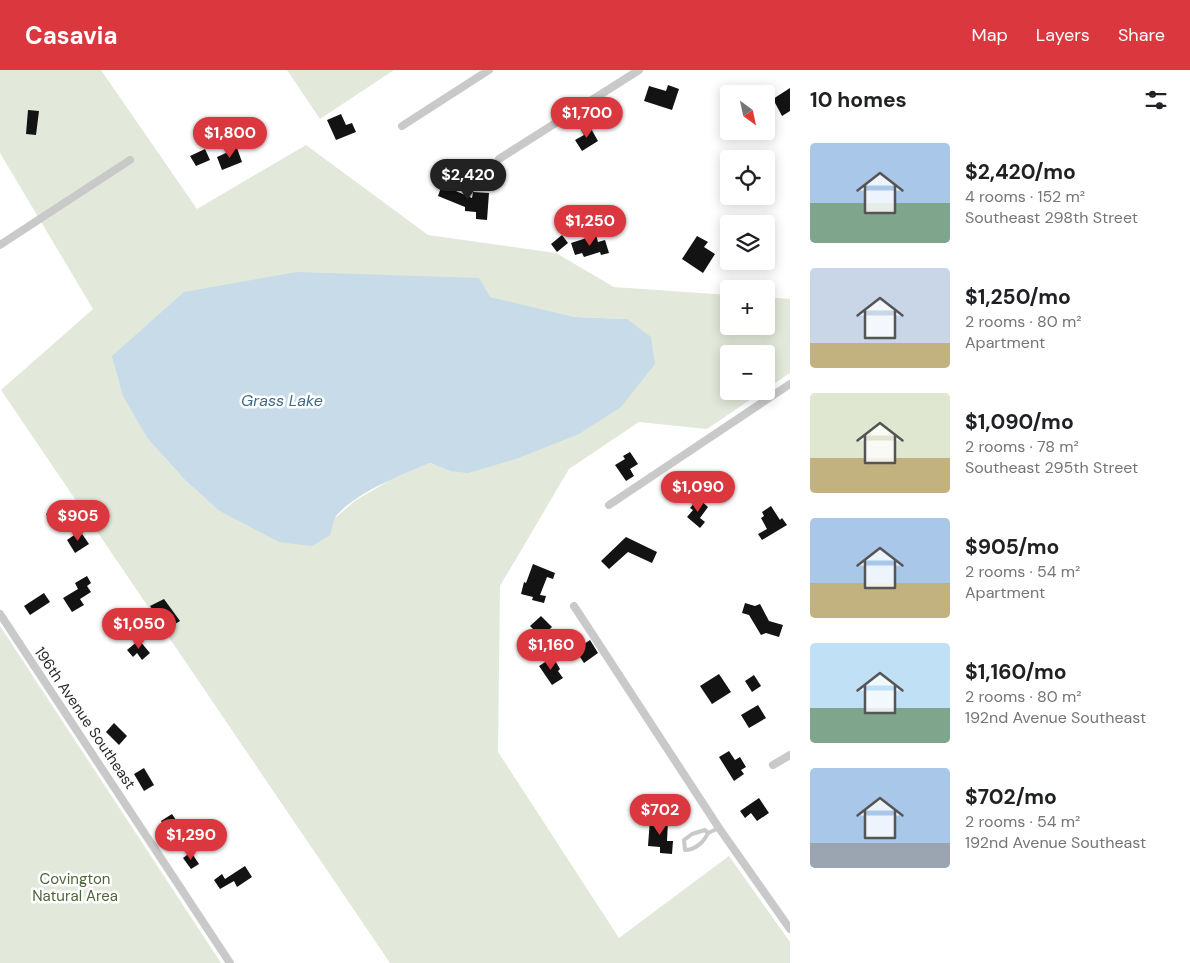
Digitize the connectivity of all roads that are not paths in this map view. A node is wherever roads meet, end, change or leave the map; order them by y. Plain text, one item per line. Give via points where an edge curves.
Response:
1 (489, 70) edge
2 (639, 70) edge
3 (402, 126) dead end
4 (500, 159) dead end
5 (130, 160) dead end
6 (0, 245) edge
7 (790, 384) edge
8 (609, 505) dead end
9 (574, 606) dead end
10 (0, 614) edge
11 (790, 755) edge
12 (773, 766) dead end
13 (719, 828) junction
14 (708, 833) junction
15 (790, 929) edge
16 (230, 963) edge

1 - 3 street
2 - 4 street
5 - 6 street
7 - 8 street
9 - 13 street
10 - 16 street, 196th Avenue Southeast
11 - 12 street
13 - 14 lane
13 - 15 street
14 - 14 lane via 705,840 690,850 684,850 684,840 692,834 705,830

